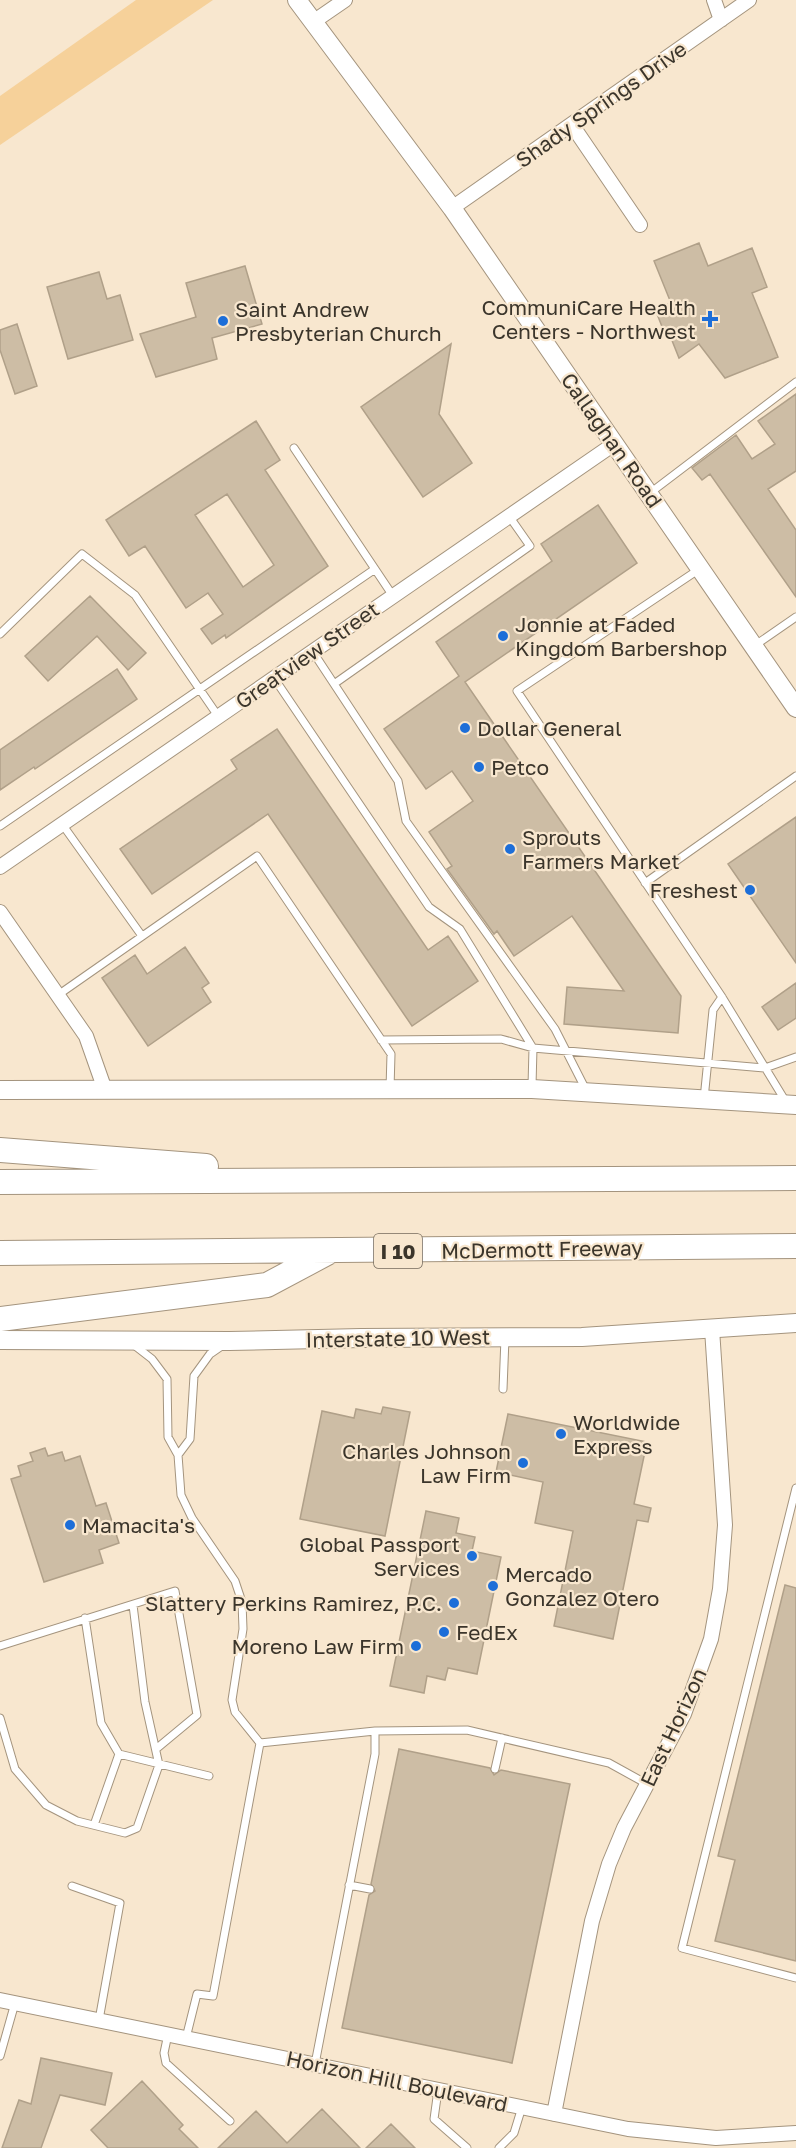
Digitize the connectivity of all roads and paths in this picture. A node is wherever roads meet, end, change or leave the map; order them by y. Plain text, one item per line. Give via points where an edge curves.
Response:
1 (297, 0) edge
2 (345, 0) edge
3 (714, 0) edge
4 (749, 0) edge
5 (721, 20) junction
6 (313, 22) junction
7 (572, 125) junction
8 (452, 208) junction
9 (640, 225) dead end
10 (796, 382) edge
11 (614, 444) junction
12 (294, 448) dead end
13 (650, 494) junction
14 (509, 516) junction
15 (700, 568) junction
16 (375, 569) junction
17 (393, 596) junction
18 (796, 616) edge
19 (0, 634) edge
20 (753, 646) junction
21 (313, 651) junction
22 (274, 678) junction
23 (334, 684) junction
24 (200, 689) junction
25 (796, 708) edge
26 (218, 716) junction
27 (796, 776) edge
28 (62, 824) junction
29 (0, 826) edge
30 (0, 867) edge
31 (645, 883) junction
32 (0, 912) edge
33 (142, 936) junction
34 (58, 996) junction
35 (722, 997) junction
36 (381, 1040) junction
37 (533, 1048) junction
38 (566, 1051) junction
39 (796, 1057) edge
40 (708, 1064) junction
41 (765, 1068) junction
42 (390, 1089) junction
43 (532, 1089) junction
44 (0, 1090) edge
45 (105, 1090) junction
46 (586, 1090) junction
47 (704, 1099) junction
48 (791, 1105) edge
49 (0, 1150) edge
50 (796, 1178) edge
51 (367, 1179) junction
52 (0, 1182) edge
53 (796, 1246) edge
54 (330, 1252) junction
55 (0, 1253) edge
56 (0, 1319) edge
57 (796, 1323) edge
58 (712, 1329) junction
59 (505, 1337) junction
60 (0, 1340) edge
61 (129, 1341) junction
62 (228, 1341) junction
63 (503, 1389) dead end
64 (178, 1455) junction
65 (796, 1488) edge
66 (133, 1605) junction
67 (85, 1618) junction
68 (0, 1646) edge
69 (0, 1718) edge
70 (375, 1731) junction
71 (502, 1738) junction
72 (260, 1743) junction
73 (156, 1749) junction
74 (119, 1754) junction
75 (159, 1765) junction
76 (495, 1769) dead end
77 (209, 1776) dead end
78 (647, 1784) junction
79 (94, 1825) junction
80 (349, 1885) junction
81 (72, 1886) dead end
82 (370, 1889) dead end
83 (796, 1978) edge
84 (0, 2000) edge
85 (15, 2003) junction
86 (99, 2020) junction
87 (168, 2034) junction
88 (186, 2038) junction
89 (0, 2056) edge
90 (315, 2064) junction
91 (438, 2090) junction
92 (522, 2107) junction
93 (554, 2114) junction
94 (230, 2121) dead end
95 (796, 2133) edge
96 (733, 2142) edge
97 (467, 2148) edge
98 (499, 2148) edge

1 - 6 main road, Callaghan Road
2 - 6 street
3 - 5 street
4 - 5 street, Shady Springs Drive
5 - 7 street, Shady Springs Drive
6 - 8 main road, Callaghan Road
7 - 8 street, Shady Springs Drive
7 - 9 street
8 - 11 main road, Callaghan Road
10 - 13 lane
11 - 13 main road, Callaghan Road
11 - 14 street, Greatview Street
12 - 16 lane
13 - 15 main road, Callaghan Road
14 - 17 street, Greatview Street
14 - 23 lane via 530,546
15 - 20 main road, Callaghan Road
15 - 31 lane via 517,690
16 - 17 lane
16 - 24 lane
17 - 21 street, Greatview Street
18 - 20 lane
19 - 24 lane via 82,554 135,595
20 - 25 main road, Callaghan Road
21 - 22 street, Greatview Street
21 - 23 lane
22 - 26 street, Greatview Street
22 - 37 lane via 429,907 460,929
23 - 38 lane via 398,781 406,821 555,1029
24 - 26 lane
24 - 29 lane
26 - 28 street, Greatview Street
27 - 31 lane
28 - 30 street, Greatview Street
28 - 33 lane
31 - 35 lane
32 - 34 street
33 - 34 lane
33 - 36 lane via 257,856
34 - 45 street via 86,1036
35 - 40 lane via 713,1010
35 - 41 lane
36 - 37 lane via 501,1039
36 - 42 lane via 391,1054
37 - 38 lane
37 - 43 lane
38 - 40 lane
38 - 46 lane
39 - 41 lane
40 - 41 lane
40 - 47 lane
41 - 48 lane
42 - 43 main road
42 - 45 main road
43 - 46 main road
44 - 45 main road
46 - 47 main road
47 - 48 main road
49 - 51 highway
50 - 51 highway
51 - 52 highway
53 - 54 highway, McDermott Freeway / I 10
54 - 55 highway, McDermott Freeway / I 10
54 - 56 highway via 267,1285
57 - 58 main road, Interstate 10 West
58 - 59 main road, Interstate 10 West
58 - 78 street, East Horizon via 724,1474 720,1589 702,1668 684,1714
59 - 62 main road, Interstate 10 West
59 - 63 lane
60 - 61 main road, Interstate 10 West
61 - 62 main road, Interstate 10 West
61 - 64 lane via 152,1359 167,1379 168,1437
62 - 64 lane via 210,1354 194,1377 190,1439
64 - 72 lane via 181,1495 235,1581 242,1602 243,1629 232,1700 235,1712
65 - 83 lane via 682,1948
66 - 67 lane
66 - 73 lane via 145,1702
66 - 73 lane via 175,1592 197,1715
67 - 68 lane
67 - 74 lane via 101,1723
69 - 79 lane via 15,1769 46,1805
70 - 71 lane via 467,1730
70 - 72 lane
70 - 80 lane via 375,1754
71 - 76 lane
71 - 78 lane via 609,1763
72 - 88 lane via 213,1996 198,1994
73 - 75 lane
74 - 75 lane
74 - 79 lane
75 - 77 lane
75 - 79 lane via 137,1828 125,1833
78 - 93 street, East Horizon via 609,1864 592,1921
80 - 82 lane
80 - 90 lane
81 - 86 lane via 120,1903
84 - 85 street, Horizon Hill Boulevard
85 - 86 street, Horizon Hill Boulevard
85 - 89 lane
86 - 87 street, Horizon Hill Boulevard
87 - 88 street, Horizon Hill Boulevard
87 - 94 lane via 166,2063
88 - 90 street, Horizon Hill Boulevard
90 - 91 street, Horizon Hill Boulevard
91 - 92 street, Horizon Hill Boulevard
91 - 97 lane via 434,2119
92 - 93 street, Horizon Hill Boulevard
92 - 98 lane via 514,2133
93 - 96 street, Horizon Hill Boulevard
95 - 96 street, Horizon Hill Boulevard

